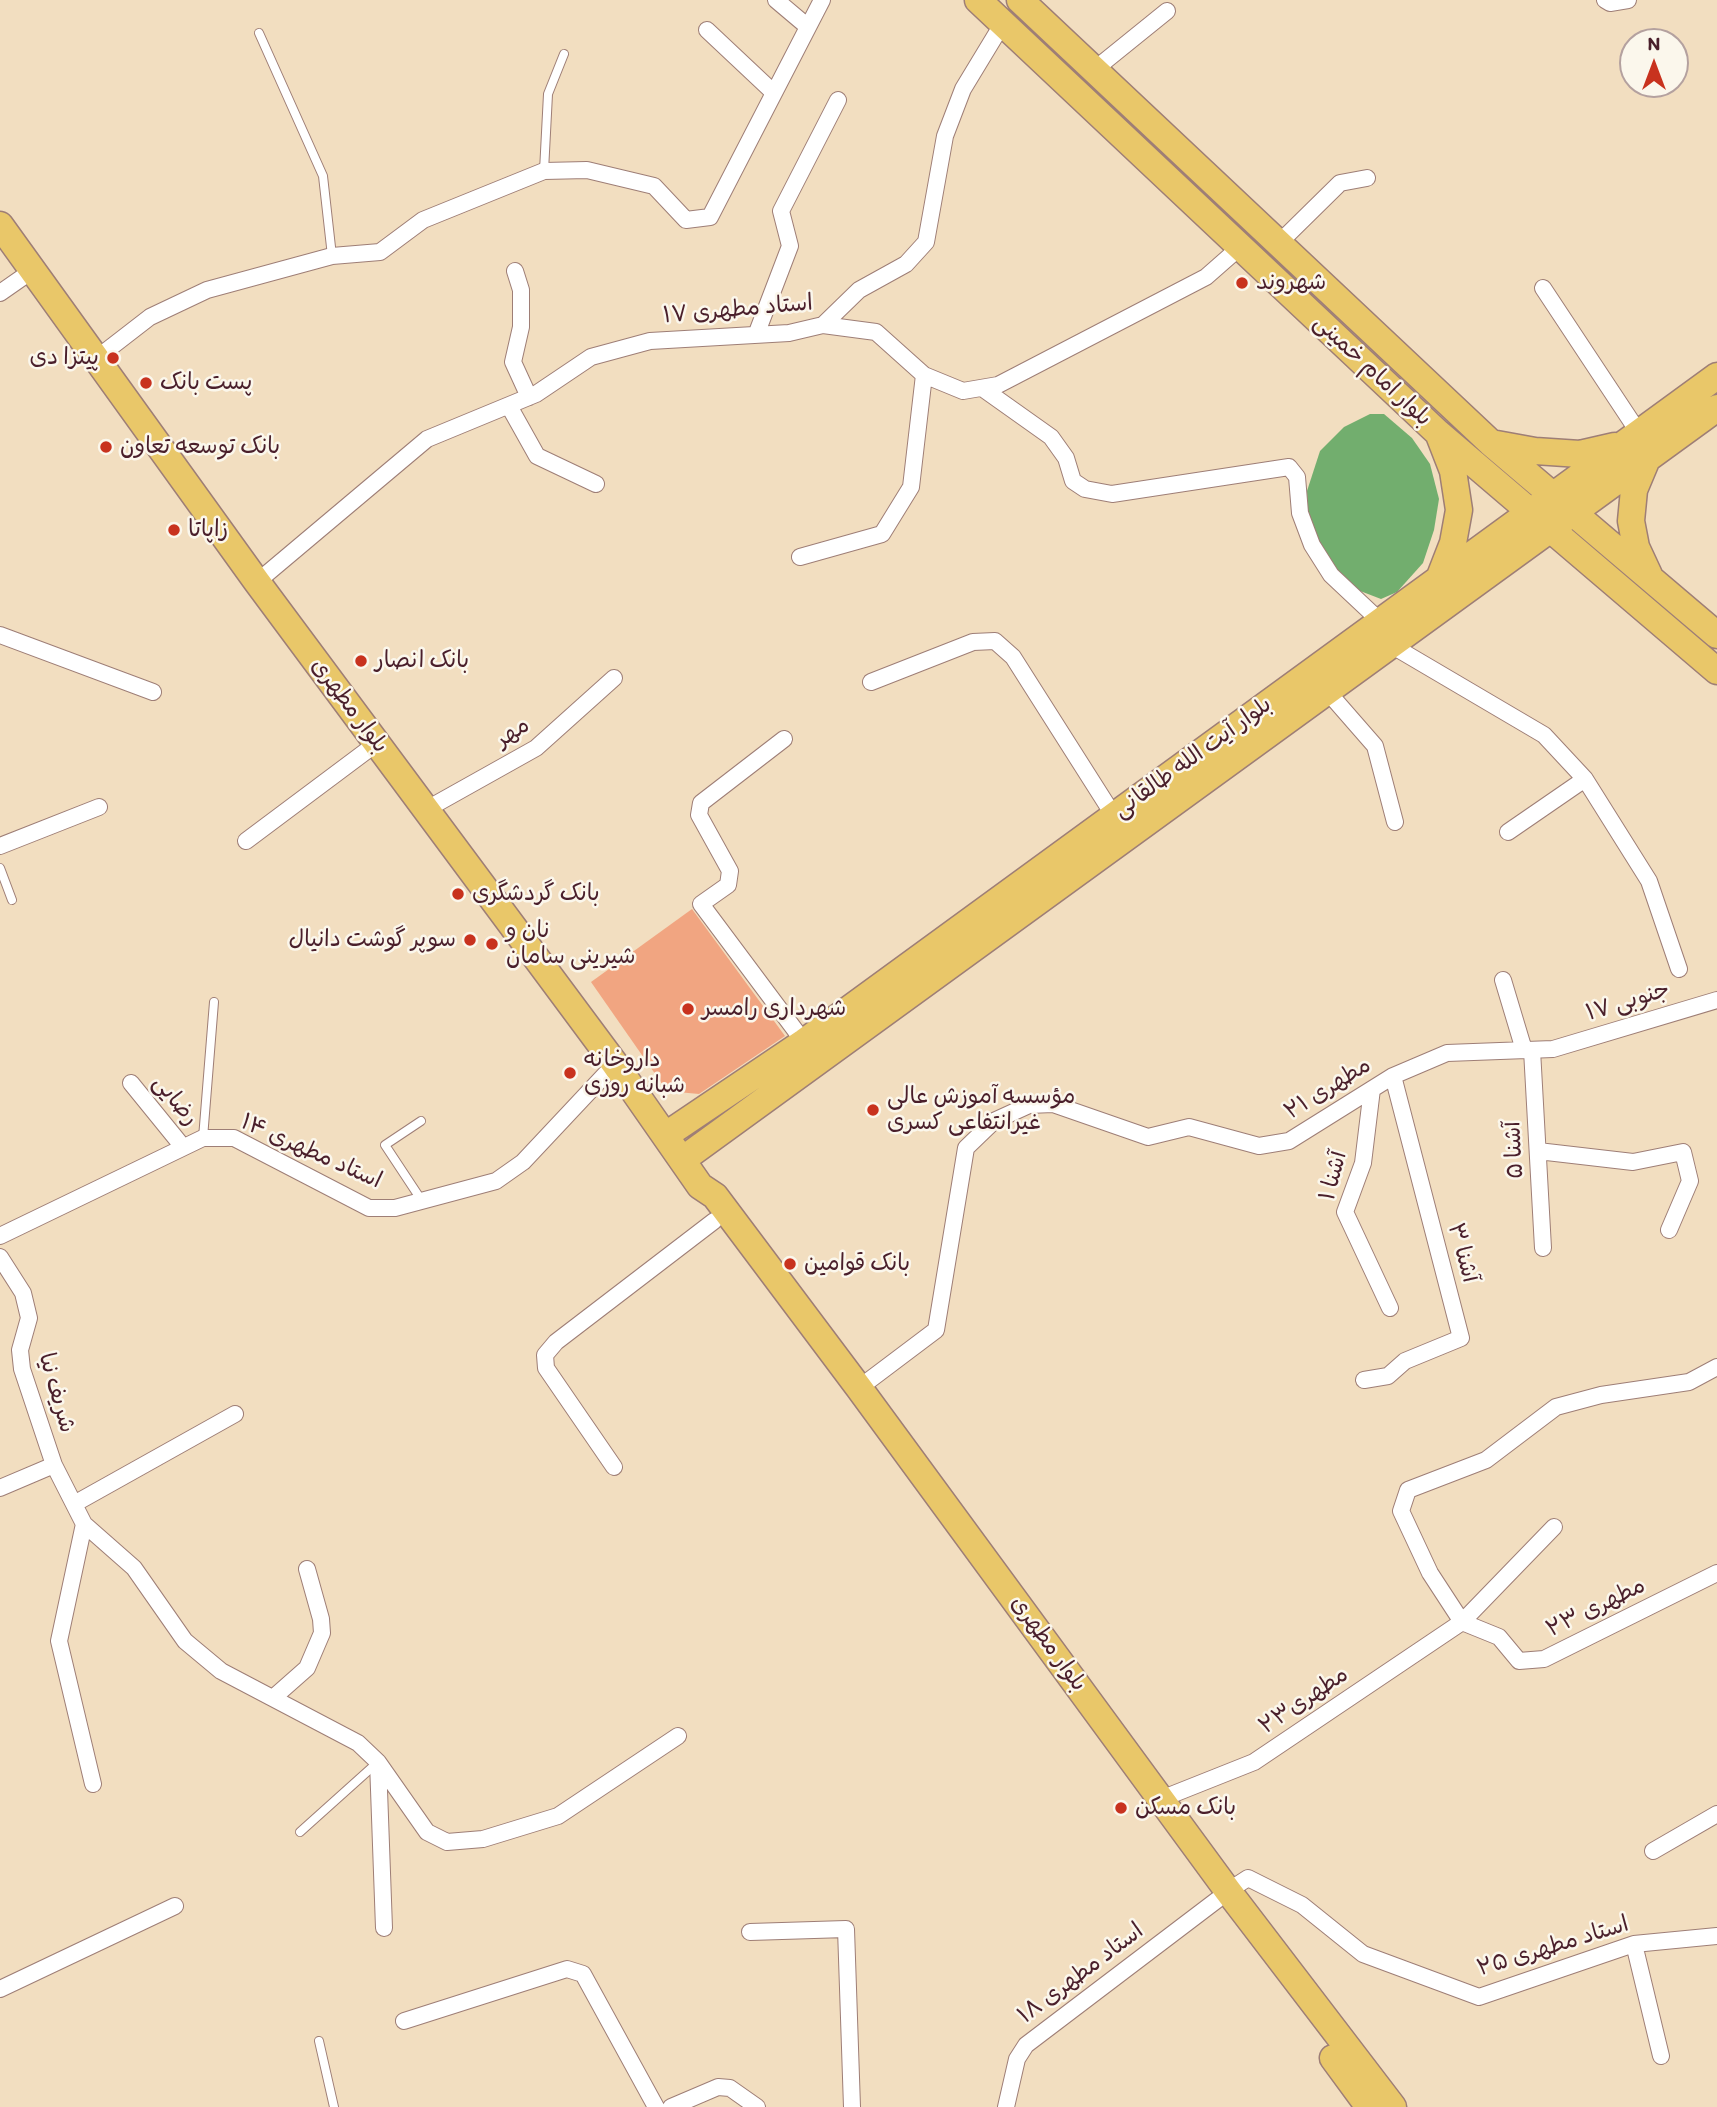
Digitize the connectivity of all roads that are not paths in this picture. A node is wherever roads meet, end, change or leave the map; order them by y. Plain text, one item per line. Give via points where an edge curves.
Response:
1 (776, 0) edge
2 (822, 0) edge
3 (978, 0) edge
4 (1020, 0) edge
5 (1605, 0) edge
6 (1628, 0) edge
7 (1167, 11) dead end
8 (1003, 23) junction
9 (808, 27) junction
10 (707, 30) dead end
11 (259, 33) dead end
12 (564, 54) dead end
13 (1094, 70) junction
14 (774, 93) junction
15 (838, 100) dead end
16 (544, 171) junction
17 (1367, 178) dead end
18 (0, 225) edge
19 (1269, 236) junction
20 (1239, 248) junction
21 (332, 256) junction
22 (33, 270) junction
23 (515, 271) dead end
24 (1543, 288) dead end
25 (0, 293) edge
26 (823, 326) junction
27 (756, 334) junction
28 (97, 358) junction
29 (924, 375) junction
30 (1717, 376) edge
31 (982, 388) junction
32 (529, 397) junction
33 (509, 405) junction
34 (1717, 408) edge
35 (1438, 433) junction
36 (1491, 443) junction
37 (1637, 445) junction
38 (596, 484) dead end
39 (1562, 505) junction
40 (1540, 521) junction
41 (800, 557) dead end
42 (1439, 579) junction
43 (257, 582) junction
44 (1653, 583) junction
45 (1386, 633) junction
46 (0, 635) edge
47 (1717, 635) edge
48 (1717, 671) edge
49 (614, 678) dead end
50 (871, 682) dead end
51 (1327, 691) junction
52 (153, 692) dead end
53 (1254, 729) junction
54 (784, 739) dead end
55 (377, 743) junction
56 (1585, 779) junction
57 (99, 807) dead end
58 (427, 809) junction
59 (1114, 816) junction
60 (1395, 822) dead end
61 (1508, 832) dead end
62 (246, 841) dead end
63 (0, 846) edge
64 (0, 868) edge
65 (12, 900) dead end
66 (1679, 969) dead end
67 (1503, 980) dead end
68 (1717, 1000) edge
69 (214, 1002) dead end
70 (804, 1042) junction
71 (1553, 1049) joint
72 (1528, 1050) junction
73 (615, 1064) junction
74 (1393, 1076) junction
75 (131, 1083) dead end
76 (1372, 1089) junction
77 (421, 1121) dead end
78 (666, 1135) junction
79 (203, 1138) junction
80 (183, 1147) junction
81 (1538, 1151) junction
82 (682, 1160) junction
83 (700, 1186) junction
84 (422, 1201) junction
85 (714, 1221) junction
86 (1670, 1230) dead end
87 (0, 1236) edge
88 (1543, 1248) dead end
89 (0, 1257) edge
90 (762, 1274) junction
91 (1390, 1308) dead end
92 (1717, 1367) edge
93 (1364, 1380) dead end
94 (859, 1388) junction
95 (235, 1414) dead end
96 (54, 1465) junction
97 (614, 1467) dead end
98 (0, 1488) edge
99 (74, 1504) junction
100 (84, 1524) junction
101 (1554, 1527) dead end
102 (307, 1569) dead end
103 (1717, 1573) edge
104 (1462, 1622) junction
105 (273, 1698) junction
106 (678, 1736) dead end
107 (378, 1762) junction
108 (93, 1784) dead end
109 (1161, 1798) junction
110 (1717, 1814) edge
111 (300, 1832) dead end
112 (1653, 1852) dead end
113 (1222, 1896) junction
114 (175, 1906) dead end
115 (384, 1928) dead end
116 (750, 1932) dead end
117 (1717, 1936) edge
118 (1634, 1944) junction
119 (0, 1989) edge
120 (404, 2021) dead end
121 (319, 2041) dead end
122 (1661, 2056) dead end
123 (334, 2107) edge
124 (656, 2107) edge
125 (671, 2107) edge
126 (757, 2107) edge
127 (852, 2107) edge
128 (1006, 2107) edge
129 (1369, 2107) edge
130 (1392, 2107) edge

1 - 9 street
2 - 9 street
3 - 8 main road, بلوار امام خمینی
4 - 13 main road, بلوار امام خمینی
5 - 6 street
7 - 13 street
8 - 20 main road, بلوار امام خمینی
8 - 26 street via 963,89 945,136 926,242 906,264 859,290
9 - 14 street
10 - 14 street
11 - 21 lane via 323,176
12 - 16 lane via 548,94
13 - 19 main road, بلوار امام خمینی
14 - 16 street via 710,217 686,220 654,186 587,170
15 - 27 street via 780,211 790,246
16 - 21 street via 423,220 380,253
17 - 19 street via 1340,183
18 - 22 main road, بلوار مطهری
19 - 20 main road
19 - 36 main road, بلوار امام خمینی
20 - 31 street, استاد مطهری ۱۷ via 1206,277 998,385
20 - 35 main road, بلوار امام خمینی
21 - 28 street via 207,290 150,317
22 - 25 street
22 - 28 main road, بلوار مطهری
23 - 32 street via 521,290 521,327 513,362
24 - 37 street
26 - 27 street, استاد مطهری ۱۷
26 - 29 street, استاد مطهری ۱۷ via 876,332
27 - 32 street, استاد مطهری ۱۷ via 650,341 591,357
28 - 43 main road, بلوار مطهری
29 - 31 street, استاد مطهری ۱۷ via 963,391
29 - 41 street via 911,486 882,534
30 - 37 main road, بلوار آیت الله طالقانی
31 - 45 street via 1051,437 1066,458 1073,481 1085,489 1112,494 1289,467 1297,477 1300,513 1312,545 1331,575
32 - 33 street, استاد مطهری ۱۷
33 - 38 street via 537,456
33 - 43 street, استاد مطهری ۱۷ via 427,439
34 - 37 main road, بلوار آیت الله طالقانی
35 - 40 main road, بلوار امام خمینی
35 - 42 main road via 1453,471 1459,510
36 - 37 main road via 1580,454
36 - 39 main road, بلوار امام خمینی
37 - 39 main road, بلوار آیت الله طالقانی
37 - 44 main road via 1632,521 1636,547
39 - 40 main road, بلوار آیت الله طالقانی
39 - 44 main road, بلوار امام خمینی
40 - 42 main road, بلوار آیت الله طالقانی
40 - 45 main road, بلوار آیت الله طالقانی
40 - 48 main road, بلوار امام خمینی
42 - 45 main road, بلوار آیت الله طالقانی
43 - 55 main road, بلوار مطهری
44 - 47 main road, بلوار امام خمینی
45 - 51 main road, بلوار آیت الله طالقانی
45 - 53 main road, بلوار آیت الله طالقانی
45 - 56 street via 1544,735
46 - 52 street
49 - 58 street, مهر via 536,748
50 - 59 street via 973,642 995,641 1013,657
51 - 53 main road, بلوار آیت الله طالقانی
51 - 60 street via 1375,746
53 - 59 main road, بلوار آیت الله طالقانی
53 - 82 main road, بلوار آیت الله طالقانی
54 - 70 street via 701,803 699,816 730,871 728,885 701,904
55 - 58 main road, بلوار مطهری
55 - 62 street
56 - 61 street
56 - 66 street via 1649,881
57 - 63 street
58 - 73 main road, بلوار مطهری
59 - 70 main road, بلوار آیت الله طالقانی
64 - 65 lane
67 - 72 street, آشنا ۵
68 - 71 street, جنوبی ۱۷
69 - 79 lane
70 - 78 main road, بلوار آیت الله طالقانی
71 - 72 street, مطهری ۲۱
72 - 74 street, مطهری ۲۱ via 1447,1053
72 - 81 street, آشنا ۵
73 - 78 main road, بلوار مطهری
73 - 84 street, استاد مطهری ۱۴ via 523,1162 496,1181
74 - 76 street, مطهری ۲۱
74 - 93 street, آشنا ۳ via 1461,1338 1405,1362 1388,1376
75 - 80 street, رضایی
76 - 91 street, آشنا ۱ via 1363,1163 1345,1212
76 - 94 street, مطهری ۲۱ via 1289,1141 1259,1146 1189,1127 1148,1137 1053,1104 1029,1105 994,1121 966,1148 936,1330
77 - 84 lane via 385,1145
78 - 82 main road, بلوار مطهری
79 - 80 street, استاد مطهری ۱۴
79 - 84 street, استاد مطهری ۱۴ via 234,1138 369,1208 396,1208
80 - 87 street, استاد مطهری ۱۴
81 - 86 street via 1633,1162 1683,1152 1690,1181
81 - 88 street, آشنا ۵
82 - 83 main road, بلوار مطهری
83 - 85 main road, بلوار مطهری via 702,1201
83 - 90 main road, بلوار مطهری via 715,1196
85 - 90 main road, بلوار مطهری
85 - 97 street via 545,1355 546,1368
89 - 96 street, شریف نیا via 23,1293 29,1318 20,1350 22,1369
90 - 94 main road, بلوار مطهری
90 - 113 main road, بلوار مطهری
92 - 104 street via 1689,1382 1556,1407 1486,1460 1408,1490 1401,1511 1430,1573
94 - 109 main road, بلوار مطهری
95 - 99 street
96 - 98 street
96 - 99 street, شریف نیا
99 - 100 street, شریف نیا
100 - 105 street via 134,1568 185,1642 221,1671
100 - 108 street via 59,1641
101 - 104 street, مطهری۲۳
102 - 105 street via 322,1633 307,1668
103 - 104 street, مطهری ۲۳ via 1544,1659 1519,1661 1499,1637
104 - 109 street, مطهری۲۳ via 1254,1762
105 - 107 street via 358,1743
106 - 107 street via 558,1816 482,1839 459,1841 447,1842 427,1832
107 - 111 lane
107 - 115 street
109 - 113 main road, بلوار مطهری
110 - 112 street
113 - 118 street, استاد مطهری ۲۵ via 1248,1878 1302,1905 1363,1954 1479,1997
113 - 128 street, استاد مطهری ۱۸ via 1026,2045 1017,2059
113 - 129 main road, بلوار مطهری
113 - 130 main road, بلوار مطهری
114 - 119 street
116 - 127 street via 846,1928
117 - 118 street, استاد مطهری ۲۵
118 - 122 street
120 - 124 street via 567,1969 583,1974
121 - 123 lane
125 - 126 street via 718,2087 730,2088

